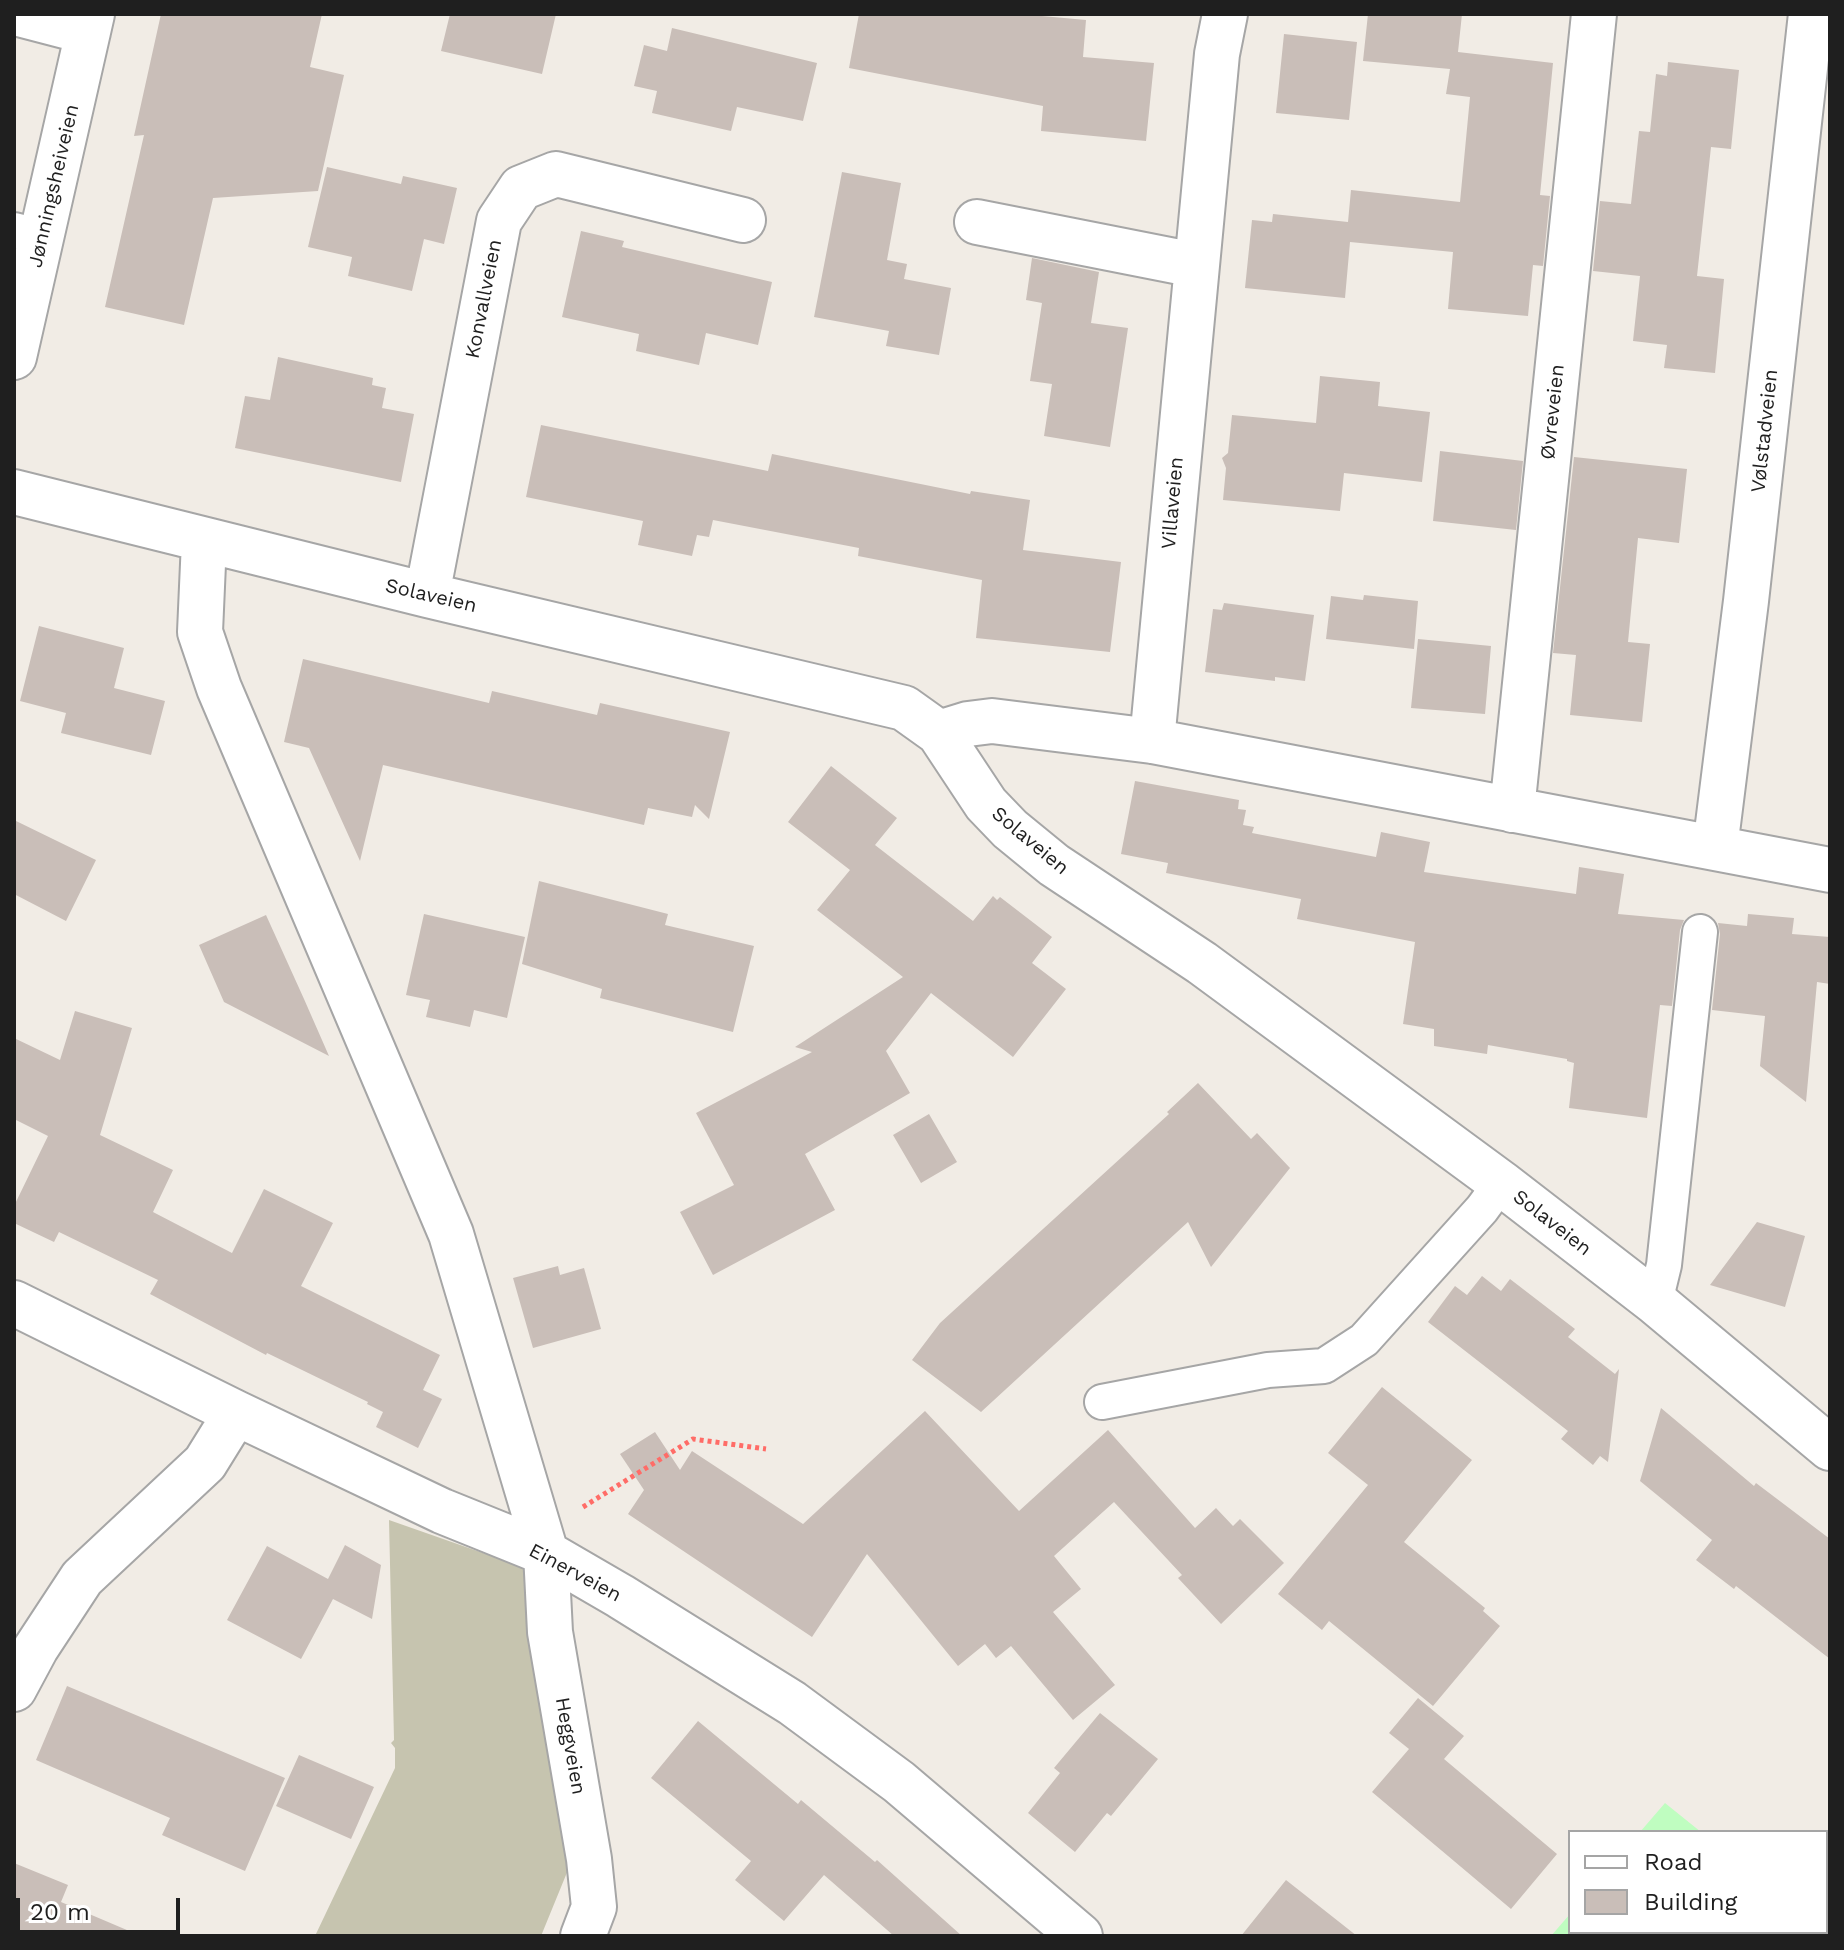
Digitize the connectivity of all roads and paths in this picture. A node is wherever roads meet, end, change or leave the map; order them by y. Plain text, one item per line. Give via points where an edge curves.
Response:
1 (19, 14) edge
2 (1225, 14) edge
3 (1594, 14) edge
4 (1811, 14) edge
5 (90, 23) edge
6 (743, 220) dead end
7 (977, 222) dead end
8 (28, 234) edge
9 (1195, 265) junction
10 (14, 357) edge
11 (14, 492) edge
12 (204, 541) junction
13 (427, 595) junction
14 (939, 733) junction
15 (1152, 741) junction
16 (1512, 810) junction
17 (1715, 848) junction
18 (1830, 870) edge
19 (1700, 932) dead end
20 (1501, 1183) junction
21 (1655, 1302) junction
22 (14, 1303) edge
23 (1102, 1402) dead end
24 (236, 1413) junction
25 (1830, 1448) edge
26 (766, 1449) dead end
27 (546, 1553) junction
28 (14, 1689) edge
29 (583, 1936) edge
30 (1080, 1936) edge

1 - 5 street
2 - 9 street, Villaveien
3 - 16 street, Øvreveien
4 - 17 street, Vølstadveien
5 - 8 street, Jønningsheiveien
6 - 13 street, Konvallveien via 556,174 521,188 499,221
7 - 9 street
8 - 10 street, Jønningsheiveien
9 - 15 street, Villaveien
11 - 12 street, Solaveien
12 - 13 street, Solaveien
12 - 27 street, Heggveien via 200,632 209,660 451,1234
13 - 14 street, Solaveien via 904,708
14 - 15 street via 992,721
14 - 20 street, Solaveien via 986,804 1054,865 1202,963
15 - 16 street
16 - 17 street
17 - 18 street
19 - 21 lane via 1664,1265
20 - 21 street, Solaveien
20 - 23 lane via 1364,1340 1324,1366 1268,1370
21 - 25 street, Solaveien
22 - 24 street, Einerveien
24 - 27 street, Einerveien via 442,1511
24 - 28 street via 205,1463 82,1578
26 - 27 path via 693,1439 562,1520
27 - 29 street, Heggveien via 550,1632 594,1907
27 - 30 street, Einerveien via 792,1703 899,1782

